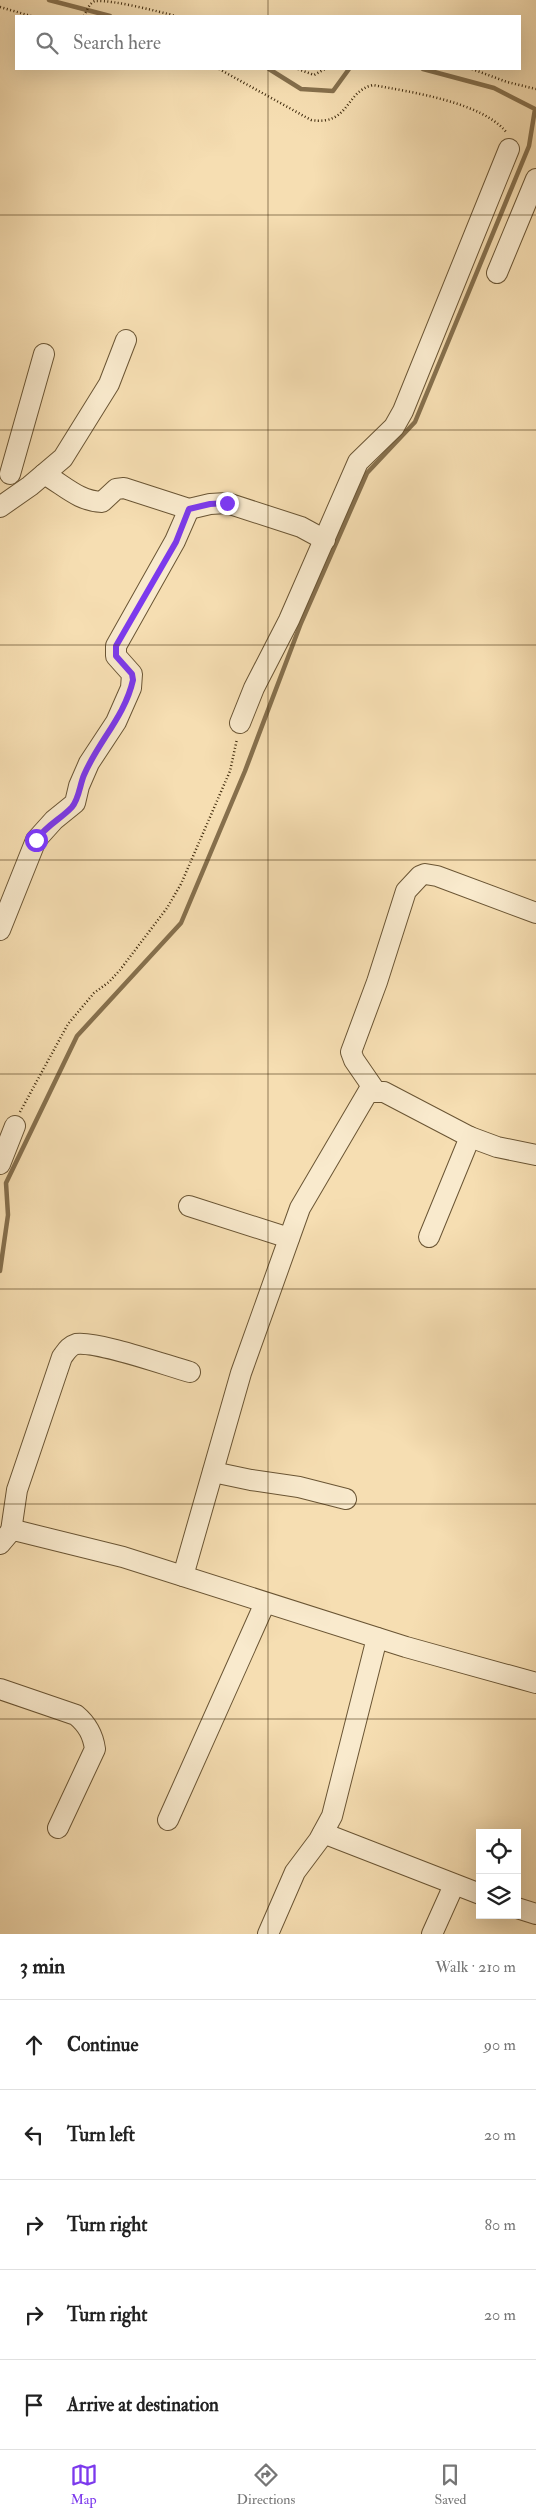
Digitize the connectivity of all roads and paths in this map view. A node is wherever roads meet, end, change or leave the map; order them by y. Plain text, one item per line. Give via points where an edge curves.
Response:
1 (0, 8) edge
2 (27, 15) edge
3 (84, 15) edge
4 (172, 15) edge
5 (221, 70) edge
6 (301, 70) edge
7 (323, 70) edge
8 (475, 70) edge
9 (536, 89) edge
10 (509, 149) joint
11 (536, 179) edge
12 (497, 273) dead end
13 (126, 340) dead end
14 (44, 354) dead end
15 (5, 472) edge
16 (40, 478) junction
17 (0, 507) edge
18 (189, 509) junction
19 (325, 540) junction
20 (240, 723) joint
21 (536, 913) edge
22 (0, 930) edge
23 (376, 1092) junction
24 (15, 1126) joint
25 (470, 1137) junction
26 (536, 1155) edge
27 (0, 1164) edge
28 (189, 1206) dead end
29 (429, 1237) dead end
30 (289, 1238) junction
31 (190, 1372) dead end
32 (213, 1472) junction
33 (346, 1499) dead end
34 (5, 1537) edge
35 (183, 1576) junction
36 (265, 1602) junction
37 (377, 1638) junction
38 (536, 1683) edge
39 (0, 1689) edge
40 (168, 1820) dead end
41 (58, 1828) dead end
42 (323, 1833) junction
43 (454, 1885) junction
44 (476, 1893) edge
45 (521, 1909) edge
46 (536, 1914) edge
47 (268, 1934) edge
48 (432, 1934) edge

1 - 2 path
3 - 4 path via 95,1 119,1
5 - 10 path via 311,120 324,122 344,111 364,87 373,84 451,102 499,122 508,133
6 - 7 path via 314,75
8 - 9 path
10 - 19 street via 403,411 394,427 358,462
11 - 12 street
13 - 16 street via 109,384 83,427 63,458
14 - 15 street
15 - 16 street
16 - 17 street
16 - 18 street via 94,502 102,502 116,489 124,488
18 - 19 street via 227,503 301,527
18 - 22 street via 176,542 116,646 116,656 132,674 133,680 116,722 89,763 75,803 36,840
19 - 20 street
20 - 24 path via 230,771 181,884 120,970 94,993 68,1024 23,1105
21 - 23 street via 426,874 406,891 352,1052
23 - 25 street via 384,1092
23 - 30 street via 368,1092 300,1208
24 - 27 street
25 - 26 street via 497,1147
25 - 29 street
28 - 30 street
30 - 32 street via 241,1374
31 - 34 street via 102,1347 76,1344 69,1348 62,1357 17,1490
32 - 33 street via 299,1486
32 - 35 street
34 - 35 street via 123,1557
35 - 36 street
36 - 37 street
36 - 40 street
37 - 38 street
37 - 42 street via 332,1816
39 - 41 street via 76,1716 85,1722 93,1738 95,1749
42 - 43 street
42 - 47 street via 295,1872
43 - 44 street
43 - 48 street
45 - 46 street

